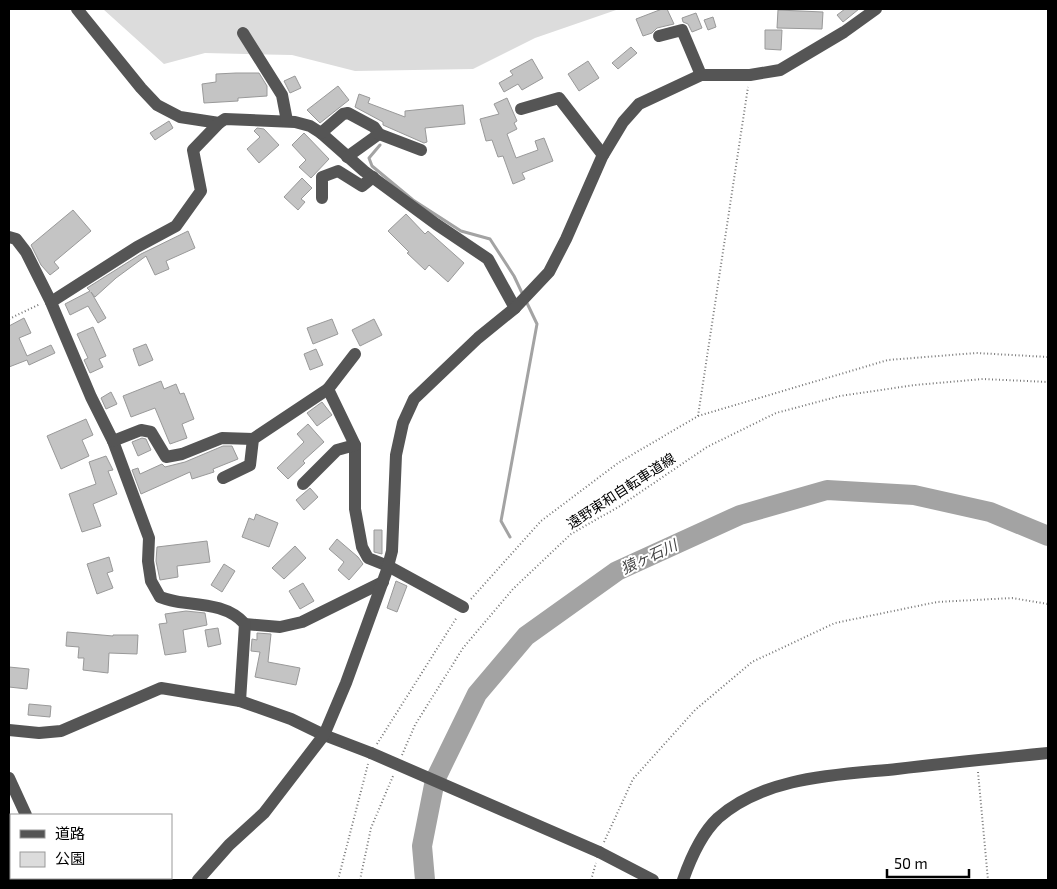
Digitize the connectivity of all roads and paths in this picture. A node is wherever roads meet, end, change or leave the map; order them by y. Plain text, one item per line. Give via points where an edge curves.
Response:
1 (77, 9) edge
2 (876, 9) edge
3 (243, 33) dead end
4 (660, 36) dead end
5 (701, 75) junction
6 (750, 75) junction
7 (521, 109) dead end
8 (287, 122) junction
9 (219, 123) junction
10 (321, 133) junction
11 (379, 134) junction
12 (421, 150) dead end
13 (603, 155) junction
14 (347, 157) junction
15 (373, 177) junction
16 (322, 198) dead end
17 (9, 237) edge
18 (51, 301) junction
19 (515, 308) junction
20 (9, 319) edge
21 (354, 354) dead end
22 (1048, 357) edge
23 (1048, 382) edge
24 (328, 388) junction
25 (698, 416) junction
26 (253, 439) junction
27 (113, 440) junction
28 (355, 445) junction
29 (224, 478) dead end
30 (303, 484) dead end
31 (388, 566) junction
32 (383, 582) junction
33 (1048, 604) edge
34 (464, 607) junction
35 (244, 624) junction
36 (240, 702) junction
37 (9, 730) edge
38 (324, 735) junction
39 (371, 753) junction
40 (1048, 753) edge
41 (400, 759) dead end
42 (977, 759) junction
43 (393, 776) dead end
44 (9, 778) edge
45 (26, 814) edge
46 (599, 852) junction
47 (198, 880) edge
48 (338, 880) edge
49 (360, 880) edge
50 (591, 880) edge
51 (653, 880) edge
52 (683, 880) edge
53 (988, 880) edge

1 - 9 street via 157,105 180,117
2 - 6 street via 780,70
3 - 8 street via 282,95
4 - 5 street via 682,30
5 - 6 street
5 - 13 street via 639,104 623,122
6 - 25 path
7 - 13 street via 559,98
8 - 9 street via 225,120
8 - 10 street via 310,126
9 - 18 street via 193,150 201,191 176,226
10 - 11 street via 348,113 374,127
10 - 14 street
11 - 12 street
11 - 14 street
13 - 19 street via 549,272
14 - 15 street
15 - 16 street via 362,186 338,171 322,177
15 - 19 street via 488,259
17 - 18 street via 16,239 26,252
18 - 20 path
18 - 27 street via 91,397
19 - 31 street via 478,338 414,400 403,423 396,455 392,551
21 - 24 street
22 - 25 path via 976,353 888,360
23 - 41 path, 遠野東和自転車道線 via 982,379 840,396 776,413 706,447 620,506 572,534 513,589 463,648 415,725
24 - 26 street
24 - 28 street
25 - 34 path via 618,463 542,521
26 - 27 street via 222,438 166,457 151,432 141,430
26 - 29 street via 250,465
27 - 35 street via 149,538 151,581 160,596 177,602 218,607
28 - 30 street via 337,450
28 - 31 street via 355,509 362,548 368,558
31 - 32 street
31 - 34 street
32 - 35 street via 302,622 280,627
32 - 38 street
33 - 46 path via 1012,598 937,602 835,623 752,662 695,710 633,779
34 - 39 path
35 - 36 street
36 - 37 street via 162,688 61,731
36 - 38 street via 291,719
38 - 39 street
38 - 47 street via 264,813
39 - 46 street, bridge
39 - 48 path
40 - 42 street
42 - 52 street via 813,779 777,786 750,796 717,819 694,852
42 - 53 path
43 - 49 path via 371,828
44 - 45 street
46 - 50 path
46 - 51 street

